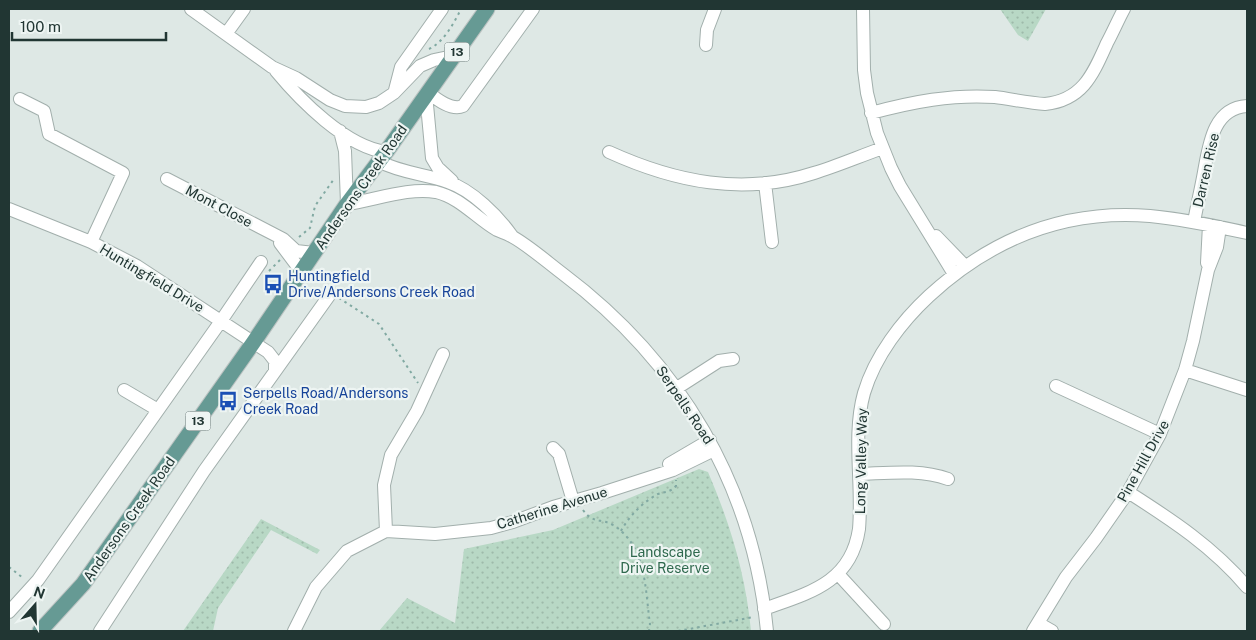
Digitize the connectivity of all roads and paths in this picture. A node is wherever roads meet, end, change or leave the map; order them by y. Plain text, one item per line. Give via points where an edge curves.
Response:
1 (191, 9) edge
2 (244, 9) edge
3 (442, 9) edge
4 (461, 9) edge
5 (487, 9) edge
6 (533, 9) edge
7 (715, 9) edge
8 (863, 9) edge
9 (1124, 9) edge
10 (226, 34) junction
11 (706, 45) dead end
12 (410, 54) junction
13 (454, 56) junction
14 (272, 67) junction
15 (394, 92) junction
16 (427, 93) junction
17 (20, 99) dead end
18 (466, 104) junction
19 (1247, 106) edge
20 (872, 113) junction
21 (457, 117) dead end
22 (340, 131) junction
23 (883, 148) junction
24 (609, 152) dead end
25 (382, 157) junction
26 (335, 176) dead end
27 (168, 179) dead end
28 (765, 183) junction
29 (467, 198) junction
30 (347, 204) junction
31 (9, 209) edge
32 (1194, 222) junction
33 (1215, 226) junction
34 (926, 227) junction
35 (1247, 232) edge
36 (91, 242) junction
37 (772, 242) dead end
38 (288, 249) junction
39 (314, 253) junction
40 (261, 262) dead end
41 (965, 266) junction
42 (301, 271) junction
43 (253, 274) junction
44 (954, 274) junction
45 (331, 293) joint
46 (221, 321) junction
47 (253, 343) junction
48 (443, 354) dead end
49 (733, 359) dead end
50 (1185, 370) junction
51 (276, 371) junction
52 (1056, 386) dead end
53 (676, 388) junction
54 (124, 390) dead end
55 (1247, 390) edge
56 (425, 394) junction
57 (158, 410) junction
58 (1160, 434) junction
59 (712, 445) junction
60 (553, 448) dead end
61 (673, 470) junction
62 (860, 474) junction
63 (648, 477) junction
64 (948, 480) dead end
65 (1128, 492) junction
66 (575, 500) junction
67 (386, 531) junction
68 (621, 532) junction
69 (9, 567) edge
70 (838, 574) junction
71 (33, 586) junction
72 (1247, 587) edge
73 (764, 607) junction
74 (9, 612) edge
75 (884, 624) dead end
76 (1036, 627) edge
77 (40, 631) edge
78 (100, 631) edge
79 (294, 631) edge
80 (648, 631) edge
81 (678, 631) edge
82 (767, 631) edge
83 (1052, 631) edge

1 - 10 street, Serpells Road
2 - 10 street
3 - 12 street
4 - 12 path via 434,46 418,54
5 - 13 main road, Andersons Creek Road / 13
6 - 18 street
7 - 11 street via 709,22
8 - 20 street via 864,70
9 - 20 street via 1088,81 1068,98 1045,104 993,97 950,97
10 - 14 street, Serpells Road
12 - 15 street via 401,67
13 - 15 street, Serpells Road via 423,64
13 - 16 main road, Andersons Creek Road / 13
14 - 15 street, Serpells Road via 345,106 370,106
14 - 22 street, Serpells Road via 300,98
16 - 18 street via 456,108
16 - 25 main road, Andersons Creek Road / 13
16 - 29 street, Serpells Road via 434,163
17 - 36 street via 44,111 49,134 123,173
18 - 21 street
19 - 32 street, Darren Rise via 1224,116 1211,135
20 - 23 street
22 - 25 street, Serpells Road via 376,150
22 - 30 street via 345,151
23 - 28 street via 813,174
23 - 34 street via 900,186
24 - 28 street via 645,168 684,179 731,184
25 - 29 street, Serpells Road via 397,170 449,182
25 - 30 main road, Andersons Creek Road / 13
26 - 38 path via 315,206 310,228
27 - 38 street, Mont Close via 270,233
28 - 37 street
29 - 30 street, Serpells Road via 421,191
29 - 53 street, Serpells Road via 496,230 512,236 608,311 638,341
30 - 39 main road, Andersons Creek Road / 13
31 - 36 street, Huntingfield Drive
32 - 33 street, Long Valley Way
32 - 41 street, Long Valley Way via 1140,216 1075,219 1008,240
33 - 35 street, Long Valley Way
33 - 50 street, Pine Hill Drive
34 - 41 street
34 - 44 street
36 - 46 street, Huntingfield Drive via 137,266
38 - 39 street
38 - 42 street, Mont Close
38 - 43 path via 270,270 261,275
39 - 42 main road, Andersons Creek Road / 13
40 - 43 street
41 - 44 street, Long Valley Way
42 - 47 main road, Andersons Creek Road / 13
43 - 46 street
44 - 62 street, Long Valley Way via 911,314 876,365 861,406
45 - 51 street
45 - 56 path via 379,324
46 - 47 street, Huntingfield Drive
46 - 57 street
47 - 51 street, Huntingfield Drive via 272,356
47 - 77 main road, Andersons Creek Road / 13 via 83,584
48 - 56 street
49 - 53 street via 719,361
50 - 55 street
50 - 58 street, Pine Hill Drive
51 - 78 street via 204,471
52 - 58 street
53 - 59 street, Serpells Road
54 - 57 street
56 - 67 street via 391,454 384,485
57 - 71 street
58 - 65 street, Pine Hill Drive
59 - 61 street, Catherine Avenue
59 - 63 street, Catherine Avenue
59 - 73 street, Serpells Road via 746,525
60 - 66 street via 559,454
61 - 63 street, Catherine Avenue
61 - 68 path via 676,486 671,492 660,494 643,505
62 - 64 street via 918,472
62 - 70 street, Long Valley Way via 858,536 848,561
63 - 66 street, Catherine Avenue
65 - 72 street via 1205,544
65 - 76 street, Pine Hill Drive via 1066,576
66 - 67 street, Catherine Avenue via 491,528 435,534
66 - 68 path via 589,518 613,524
67 - 79 street via 347,551 316,587
68 - 80 path via 629,538 641,559 650,624
69 - 71 path
70 - 73 street, Long Valley Way via 824,585
70 - 75 street
71 - 74 street
73 - 81 path
73 - 82 street, Serpells Road
76 - 83 street

